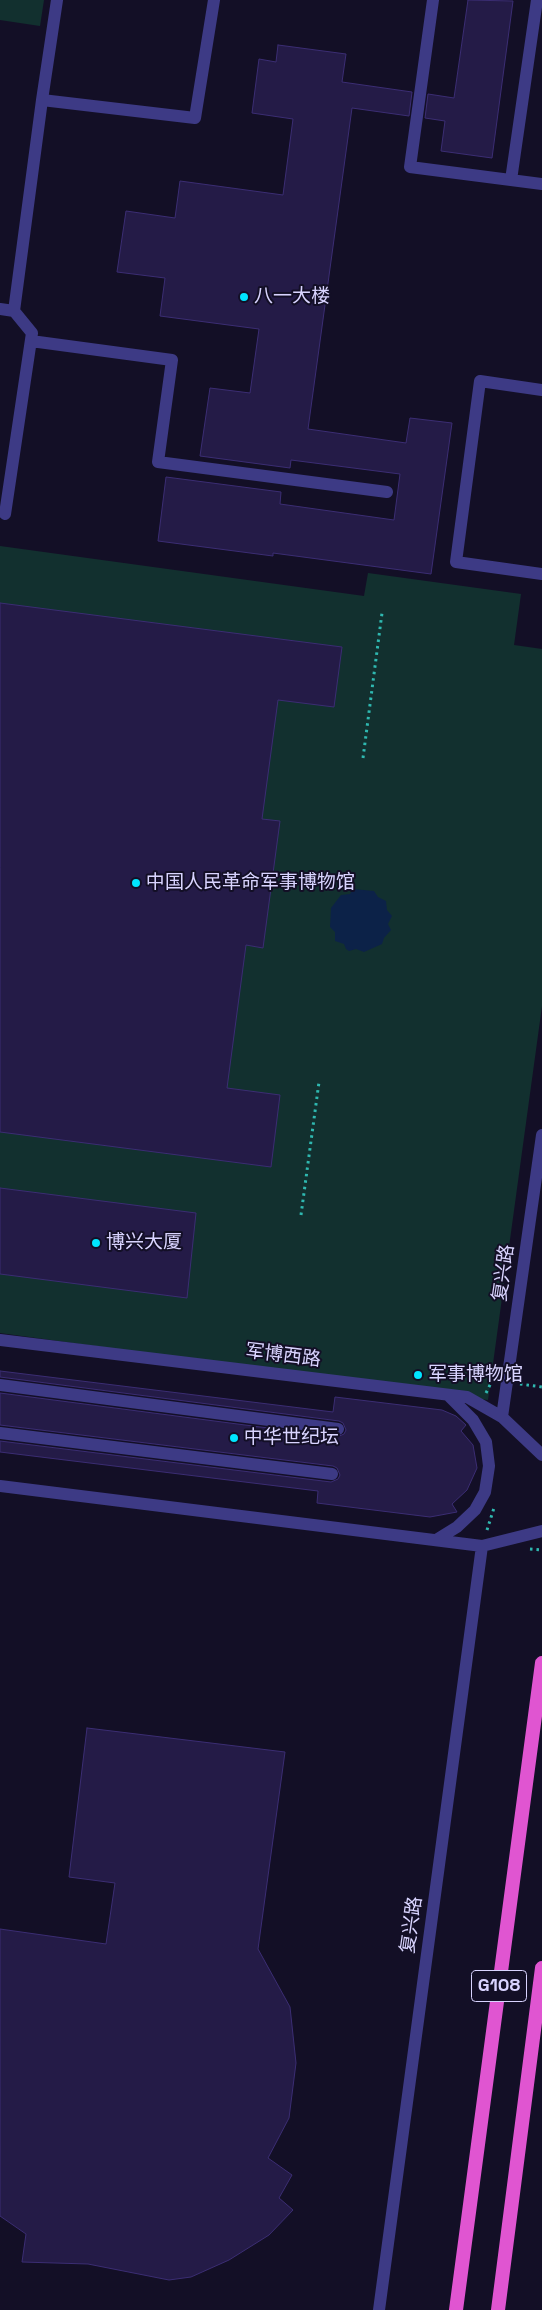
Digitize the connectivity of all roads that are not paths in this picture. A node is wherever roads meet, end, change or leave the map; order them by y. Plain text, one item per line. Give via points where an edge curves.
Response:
1 (57, 0) edge
2 (214, 0) edge
3 (433, 0) edge
4 (537, 0) edge
5 (42, 100) junction
6 (511, 180) junction
7 (542, 184) edge
8 (0, 310) edge
9 (14, 311) junction
10 (31, 341) junction
11 (542, 390) edge
12 (387, 492) dead end
13 (6, 514) dead end
14 (542, 574) edge
15 (542, 1135) edge
16 (0, 1340) edge
17 (0, 1385) edge
18 (448, 1395) junction
19 (502, 1417) junction
20 (338, 1429) dead end
21 (0, 1433) edge
22 (542, 1455) edge
23 (332, 1474) dead end
24 (0, 1486) edge
25 (542, 1531) edge
26 (436, 1540) junction
27 (482, 1546) junction
28 (542, 1663) edge
29 (542, 1968) edge
30 (379, 2310) edge
31 (456, 2310) edge
32 (498, 2310) edge

1 - 5 street
2 - 5 street via 195,118
3 - 6 street via 410,167
4 - 6 street
5 - 9 street
6 - 7 street
8 - 9 street
9 - 10 street via 32,333
10 - 12 street via 172,360 158,462
10 - 13 street
11 - 14 street via 480,381 456,562
15 - 19 street, 复兴路
16 - 18 street, 军博西路
17 - 20 street
18 - 19 street, 军博西路 via 477,1401
18 - 26 street via 473,1420 486,1442 489,1466 485,1492 475,1510
19 - 22 street, 军博西路
21 - 23 street
24 - 26 street
25 - 27 street
26 - 27 street
27 - 30 street, 复兴路
28 - 31 highway, G108
29 - 32 highway, G108

